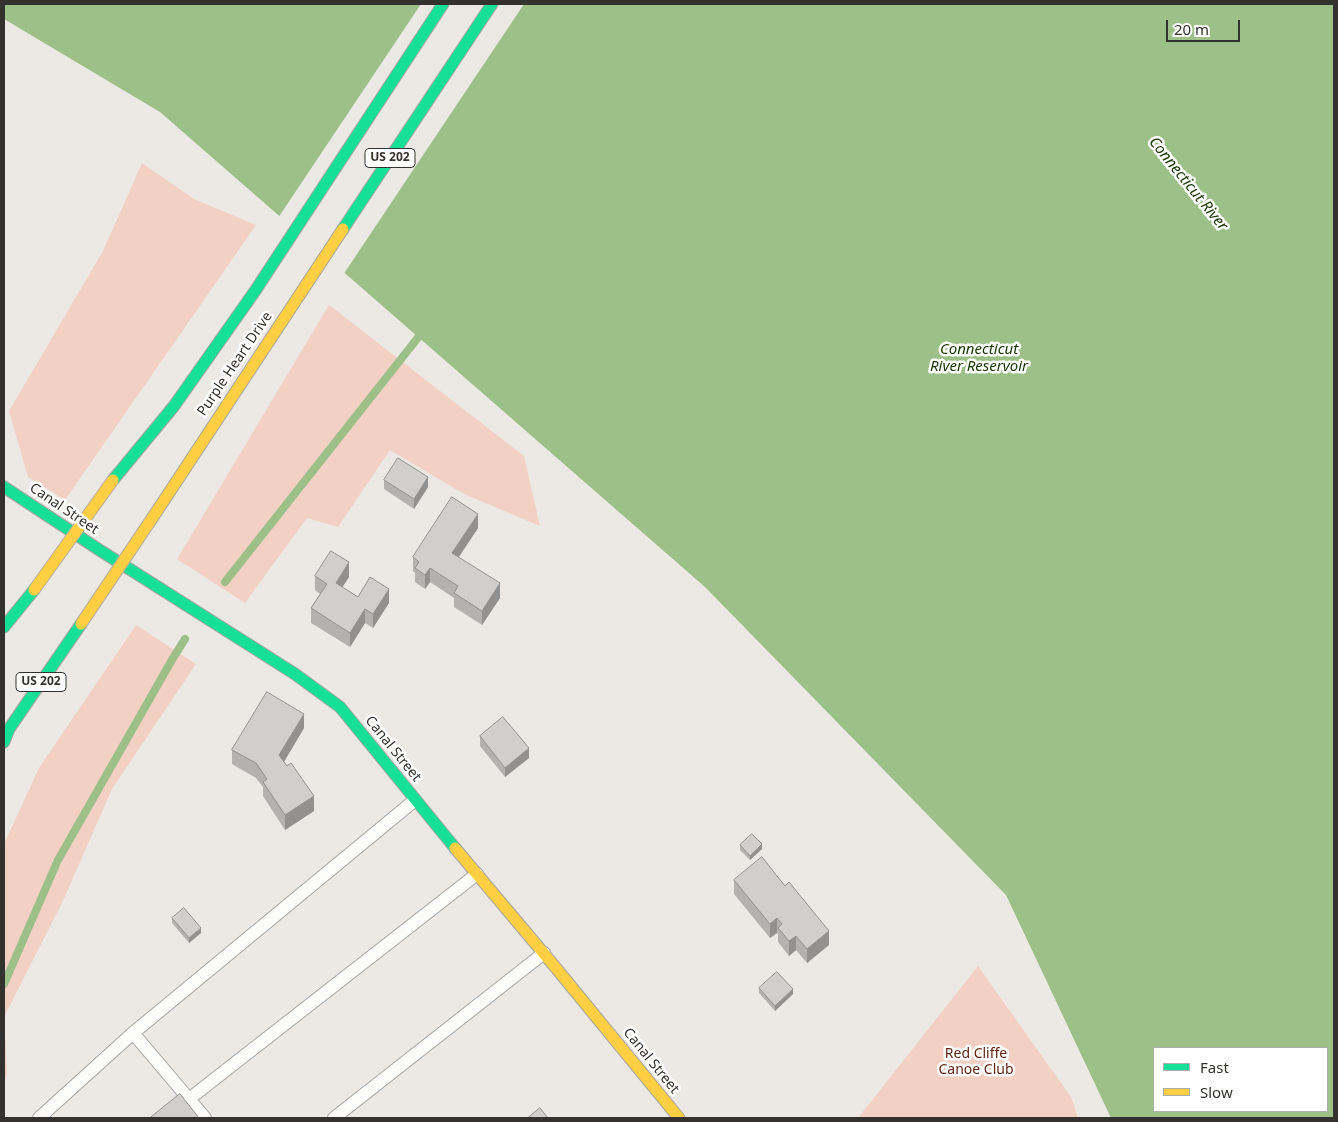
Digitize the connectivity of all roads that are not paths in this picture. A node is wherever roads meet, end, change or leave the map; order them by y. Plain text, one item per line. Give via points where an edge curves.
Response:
1 (443, 4) edge
2 (492, 4) edge
3 (4, 487) edge
4 (4, 627) edge
5 (4, 742) edge
6 (415, 800) junction
7 (477, 874) junction
8 (544, 954) junction
9 (133, 1033) junction
10 (189, 1099) junction
11 (39, 1118) edge
12 (205, 1118) edge
13 (334, 1118) edge
14 (679, 1118) edge

1 - 4 main road, Purple Heart Drive / US 202, bridge via 255,291 174,406 113,480
2 - 5 main road, Purple Heart Drive / US 202, bridge
3 - 6 main road, Canal Street via 295,674 340,707
6 - 7 main road, Canal Street
6 - 9 lane
7 - 8 main road, Canal Street
7 - 10 lane
8 - 13 lane
8 - 14 main road, Canal Street
9 - 10 lane
9 - 11 lane
10 - 12 lane

